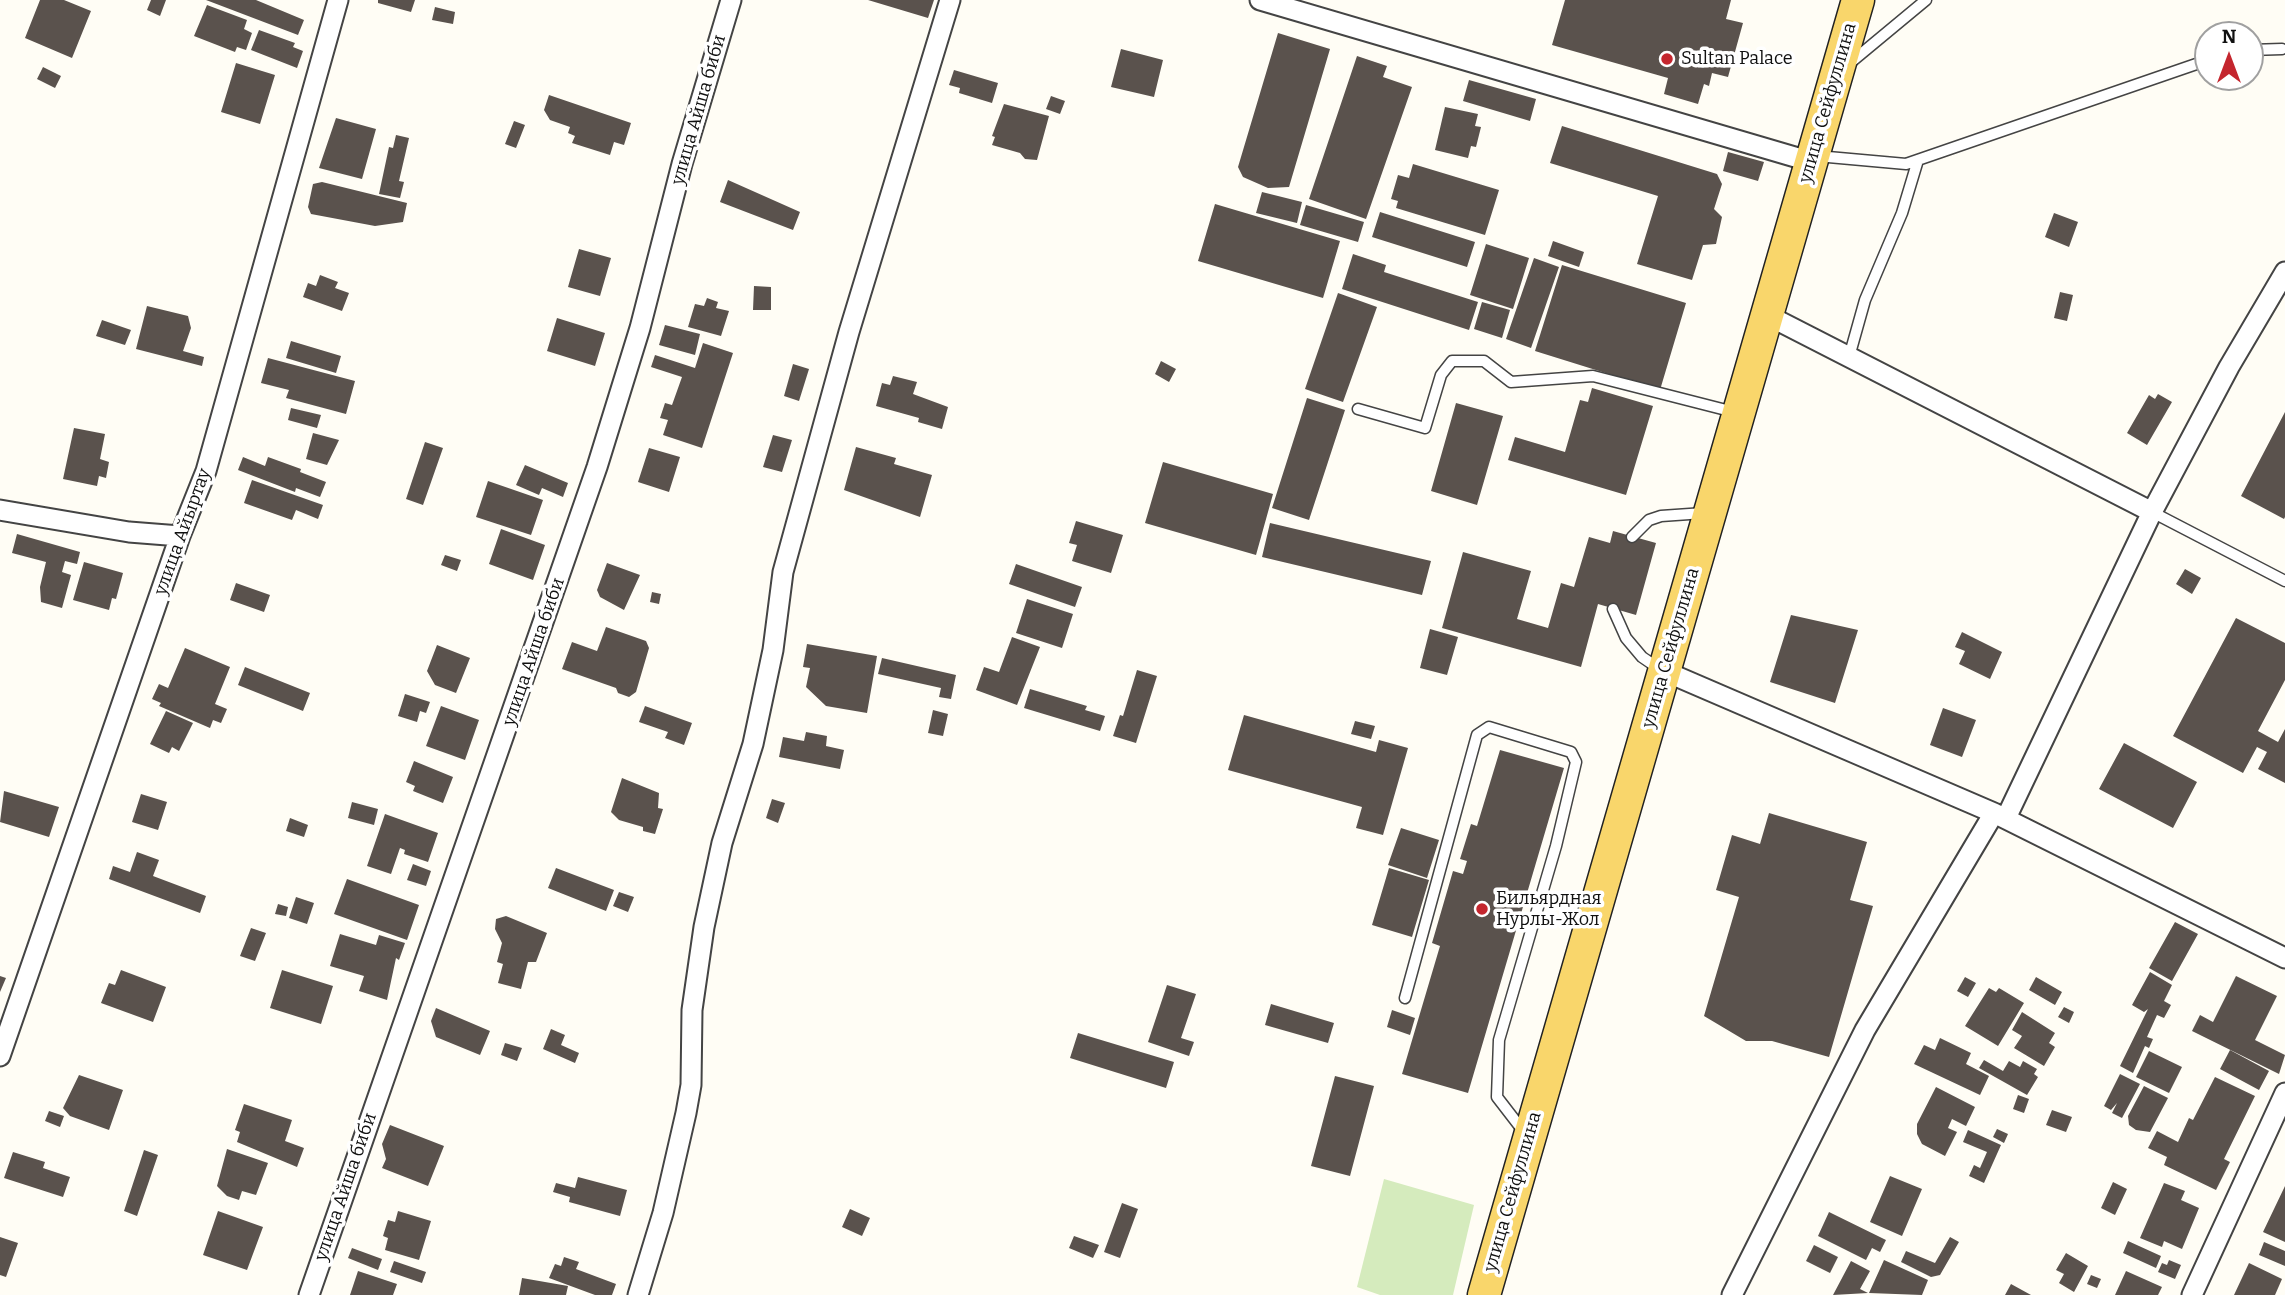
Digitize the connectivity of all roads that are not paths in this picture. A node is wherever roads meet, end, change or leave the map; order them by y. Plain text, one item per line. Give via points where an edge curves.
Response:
1 (338, 0) edge
2 (731, 0) edge
3 (950, 0) edge
4 (1260, 0) edge
5 (1858, 0) edge
6 (1926, 0) edge
7 (2283, 49) dead end
8 (2264, 50) edge
9 (2194, 65) edge
10 (1836, 75) junction
11 (1812, 159) junction
12 (1918, 160) junction
13 (2285, 272) edge
14 (1767, 316) junction
15 (1849, 358) junction
16 (1358, 409) dead end
17 (1740, 414) junction
18 (0, 510) edge
19 (1711, 512) junction
20 (2152, 512) junction
21 (180, 536) junction
22 (1632, 537) dead end
23 (2285, 581) edge
24 (1614, 609) dead end
25 (1664, 671) junction
26 (2000, 816) junction
27 (2285, 958) edge
28 (1405, 998) dead end
29 (0, 1055) edge
30 (2285, 1093) edge
31 (1529, 1138) junction
32 (309, 1295) edge
33 (638, 1295) edge
34 (1484, 1295) edge
35 (1732, 1295) edge
36 (2192, 1295) edge

1 - 21 street, улица Айыртау via 206,471
2 - 32 street, улица Айша биби via 597,467
3 - 33 street via 849,332 783,572 773,650 753,744 722,843 704,927 692,1010 686,1113
4 - 11 street
5 - 10 main road, улица Сейфуллина
6 - 10 lane
7 - 8 lane
9 - 12 lane
10 - 11 main road, улица Сейфуллина
11 - 12 lane via 1906,164
11 - 14 main road, улица Сейфуллина
12 - 15 lane via 1902,213 1865,300
13 - 20 street
14 - 15 street
14 - 17 main road, улица Сейфуллина
15 - 20 street
16 - 17 lane via 1425,428 1441,375 1452,361 1484,361 1511,382 1593,376
17 - 19 main road, улица Сейфуллина
18 - 21 street
19 - 22 lane via 1661,516 1649,520
19 - 25 main road, улица Сейфуллина
20 - 23 lane
20 - 26 street
21 - 29 street, улица Айыртау
24 - 25 lane via 1626,638 1642,657
25 - 26 street
25 - 31 main road, улица Сейфуллина
26 - 27 street
26 - 35 street via 1865,1030
28 - 31 lane via 1477,735 1489,727 1571,752 1576,762 1556,846 1499,1040 1497,1097
30 - 36 street
31 - 34 main road, улица Сейфуллина

